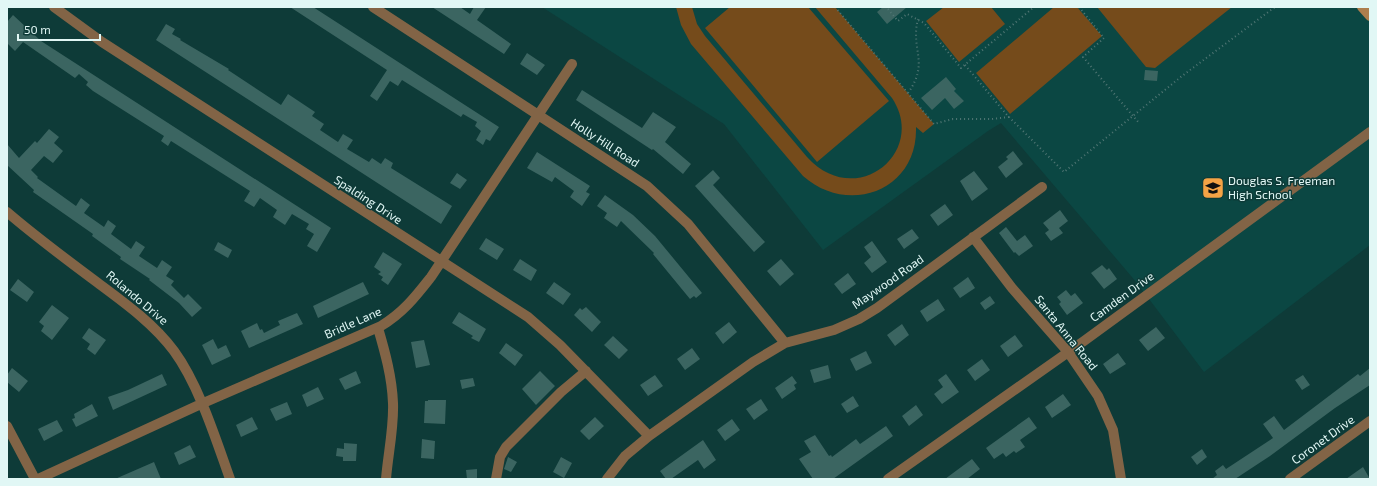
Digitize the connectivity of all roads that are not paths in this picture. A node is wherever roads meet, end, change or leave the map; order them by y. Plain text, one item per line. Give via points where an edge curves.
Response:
1 (54, 7) edge
2 (373, 7) edge
3 (1362, 7) edge
4 (1370, 16) edge
5 (572, 64) dead end
6 (538, 115) junction
7 (1370, 132) edge
8 (1042, 187) dead end
9 (7, 212) edge
10 (973, 237) junction
11 (441, 262) junction
12 (378, 328) junction
13 (785, 343) junction
14 (1068, 352) junction
15 (586, 371) junction
16 (201, 404) junction
17 (1370, 421) edge
18 (7, 426) edge
19 (649, 436) junction
20 (35, 479) edge
21 (38, 479) edge
22 (230, 479) edge
23 (386, 479) edge
24 (496, 479) edge
25 (607, 479) edge
26 (888, 479) edge
27 (1121, 479) edge
28 (1290, 479) edge

1 - 11 street, Spalding Drive via 102,42
2 - 6 street, Holly Hill Road
3 - 4 main road
5 - 6 street, Bridle Lane
6 - 11 street, Bridle Lane
6 - 13 street, Holly Hill Road via 647,186 672,208
7 - 14 street, Camden Drive
8 - 10 street, Maywood Road
9 - 16 street, Rolando Drive via 114,294 161,335 185,368
10 - 13 street, Maywood Road via 859,319 834,330
10 - 14 street, Santa Anna Road via 1012,288
11 - 12 street, Bridle Lane via 407,307
11 - 15 street, Spalding Drive via 528,317
12 - 16 street, Bridle Lane
12 - 23 street via 388,365 394,404
13 - 19 street, Maywood Road via 753,362
14 - 26 street, Camden Drive
14 - 27 street, Santa Anna Road via 1084,373 1105,410 1118,450
15 - 19 street, Spalding Drive
15 - 24 street via 506,447 500,456
16 - 21 street, Bridle Lane
16 - 22 street, Rolando Drive via 214,432
17 - 28 street, Coronet Drive
18 - 20 street
19 - 25 street, Maywood Road via 625,456

